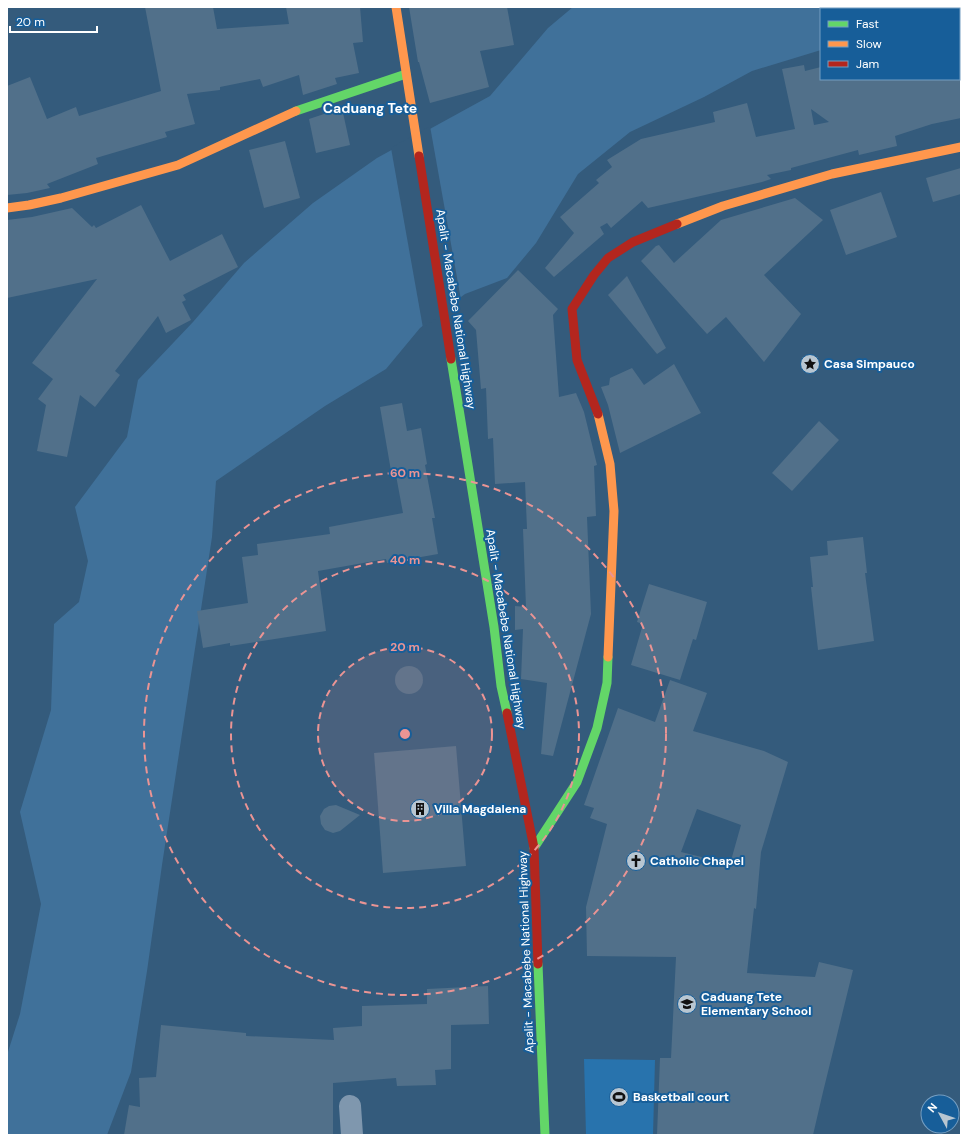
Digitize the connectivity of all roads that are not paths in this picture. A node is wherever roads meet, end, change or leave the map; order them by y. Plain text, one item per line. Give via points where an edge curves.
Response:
1 (396, 7) edge
2 (406, 74) junction
3 (961, 147) edge
4 (7, 208) edge
5 (534, 848) junction
6 (350, 1106) dead end
7 (352, 1135) edge
8 (545, 1135) edge

1 - 2 street, Apalit - Macabebe National Highway
2 - 4 street via 302,108 178,165 61,198
2 - 5 street, Apalit - Macabebe National Highway via 502,686
3 - 5 street via 832,174 723,206 633,242 608,258 572,309 578,360 596,408 610,464 614,512 607,683 597,728 577,782
5 - 8 street, Apalit - Macabebe National Highway
6 - 7 street

